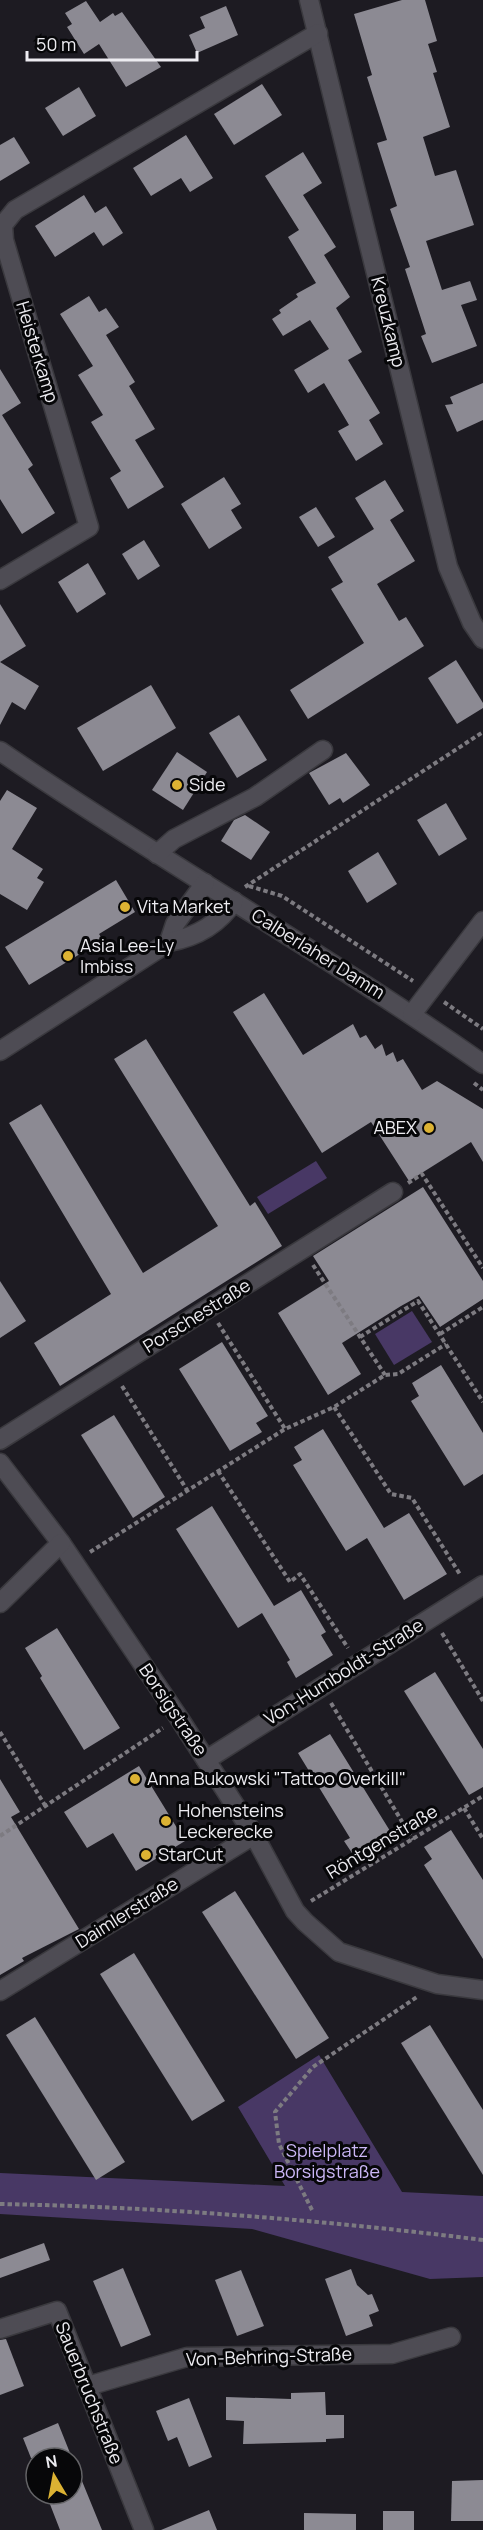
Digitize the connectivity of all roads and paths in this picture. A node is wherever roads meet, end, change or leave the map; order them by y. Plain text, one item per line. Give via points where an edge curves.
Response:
1 (309, 0) edge
2 (318, 33) junction
3 (0, 580) edge
4 (483, 639) edge
5 (483, 732) edge
6 (323, 750) dead end
7 (0, 751) edge
8 (157, 854) junction
9 (237, 879) dead end
10 (205, 883) junction
11 (246, 885) junction
12 (234, 901) junction
13 (483, 921) edge
14 (169, 942) junction
15 (428, 992) junction
16 (412, 1014) junction
17 (483, 1029) edge
18 (0, 1051) edge
19 (483, 1064) edge
20 (393, 1192) joint
21 (303, 1249) junction
22 (483, 1268) edge
23 (483, 1308) edge
24 (209, 1309) junction
25 (440, 1334) junction
26 (360, 1337) junction
27 (446, 1344) junction
28 (112, 1370) junction
29 (385, 1375) junction
30 (483, 1402) edge
31 (334, 1407) junction
32 (285, 1429) junction
33 (0, 1440) edge
34 (0, 1463) edge
35 (218, 1471) junction
36 (187, 1490) junction
37 (61, 1543) junction
38 (74, 1562) junction
39 (477, 1589) edge
40 (0, 1603) edge
41 (432, 1617) junction
42 (358, 1663) junction
43 (322, 1687) junction
44 (483, 1701) edge
45 (179, 1718) junction
46 (0, 1732) edge
47 (206, 1760) junction
48 (483, 1796) edge
49 (46, 1807) junction
50 (464, 1808) junction
51 (254, 1835) junction
52 (0, 1836) edge
53 (483, 1839) edge
54 (413, 1840) junction
55 (296, 1911) junction
56 (437, 1984) junction
57 (483, 1990) edge
58 (0, 1991) edge
59 (0, 2204) edge
60 (312, 2210) dead end
61 (483, 2240) edge
62 (0, 2329) edge
63 (451, 2337) dead end
64 (88, 2386) junction
65 (144, 2530) edge

1 - 2 street, Kreuzkamp
2 - 3 street, Heisterkamp via 15,210 3,225 4,240 89,527
2 - 4 street, Kreuzkamp via 448,567
5 - 11 path
6 - 8 street via 255,797 174,839
7 - 8 street, Calberlaher Damm
8 - 10 street, Calberlaher Damm
9 - 11 path
10 - 12 street, Calberlaher Damm
10 - 14 street via 175,924
11 - 12 path
11 - 15 path via 282,896
12 - 14 street via 224,917 188,938
12 - 16 street, Calberlaher Damm
13 - 15 street
14 - 18 street
15 - 16 street
15 - 17 path
16 - 19 street, Calberlaher Damm
20 - 21 street, Porschestraße
20 - 22 path via 422,1174
21 - 24 street, Porschestraße
21 - 26 path
23 - 25 path
24 - 28 street, Porschestraße
24 - 32 path
25 - 26 path via 418,1301
25 - 27 path
26 - 29 path
27 - 29 path via 398,1374
27 - 30 path
28 - 33 street, Porschestraße
28 - 36 path
29 - 31 path
31 - 32 path
31 - 39 path via 391,1494 412,1498
32 - 35 path
34 - 37 street, Borsigstraße
35 - 36 path
35 - 42 path via 290,1582 300,1574
36 - 38 path
37 - 38 street, Borsigstraße
37 - 40 street
38 - 45 street, Borsigstraße
39 - 41 street, Von-Humboldt-Straße
41 - 42 street, Von-Humboldt-Straße
41 - 44 path
42 - 43 street, Von-Humboldt-Straße
43 - 47 street, Von-Humboldt-Straße
43 - 54 path
45 - 47 street, Borsigstraße
45 - 49 path
46 - 49 path
47 - 51 street, Borsigstraße
48 - 50 path, Röntgenstraße
49 - 52 path
50 - 53 path
50 - 54 path, Röntgenstraße
51 - 55 street, Borsigstraße
51 - 58 street, Daimlerstraße
54 - 55 path, Röntgenstraße
55 - 56 street, Borsigstraße via 339,1952
56 - 57 street, Borsigstraße
56 - 60 path via 313,2067 275,2112 279,2145
59 - 61 path via 89,2206 401,2229
62 - 64 street, Sauerbruchstraße via 57,2311
63 - 64 street, Von-Behring-Straße via 392,2354 187,2357
64 - 65 street, Sauerbruchstraße

